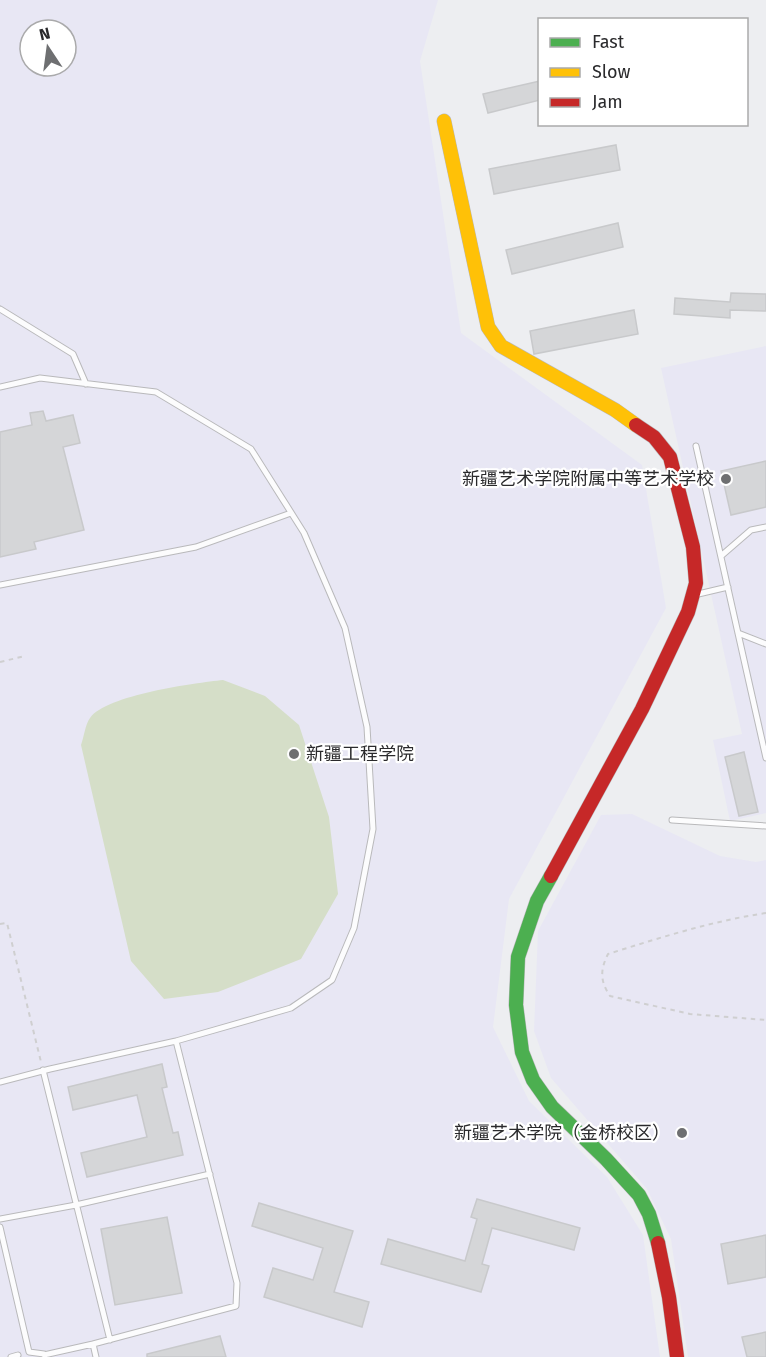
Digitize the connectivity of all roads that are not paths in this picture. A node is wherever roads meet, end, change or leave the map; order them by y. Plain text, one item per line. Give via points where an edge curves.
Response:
1 (444, 122) dead end
2 (0, 309) edge
3 (86, 384) junction
4 (0, 387) edge
5 (696, 446) dead end
6 (291, 513) junction
7 (766, 527) edge
8 (721, 556) junction
9 (0, 585) edge
10 (728, 588) junction
11 (692, 595) junction
12 (738, 633) junction
13 (766, 644) edge
14 (763, 730) edge
15 (766, 758) edge
16 (672, 820) dead end
17 (766, 826) edge
18 (176, 1041) junction
19 (43, 1070) road end
20 (0, 1082) edge
21 (210, 1174) junction
22 (76, 1206) junction
23 (0, 1219) edge
24 (0, 1227) edge
25 (110, 1340) junction
26 (93, 1344) junction
27 (18, 1355) dead end
28 (44, 1355) edge
29 (11, 1357) edge
30 (96, 1357) edge
31 (677, 1357) edge

1 - 11 street via 488,327 501,346 654,436 670,458 693,547 696,583
2 - 3 lane via 73,354
3 - 4 lane via 40,378
3 - 6 lane via 156,392 251,449
5 - 8 lane
6 - 9 lane via 196,547
6 - 18 lane via 304,533 345,628 367,726 373,829 354,928 332,980 291,1008
7 - 8 lane via 751,531
8 - 10 lane
10 - 11 lane
10 - 12 lane
11 - 31 street via 688,612 642,709 537,900 517,959 515,1004 519,1047 534,1084 551,1107 641,1196 654,1226
12 - 13 lane
12 - 14 lane
14 - 15 lane
16 - 17 lane
18 - 20 lane
18 - 21 lane
19 - 22 lane
21 - 22 lane
21 - 25 lane via 237,1283 236,1306
22 - 23 lane
22 - 25 lane
24 - 28 lane via 29,1352
25 - 26 lane
26 - 28 lane
26 - 30 lane
27 - 29 lane

